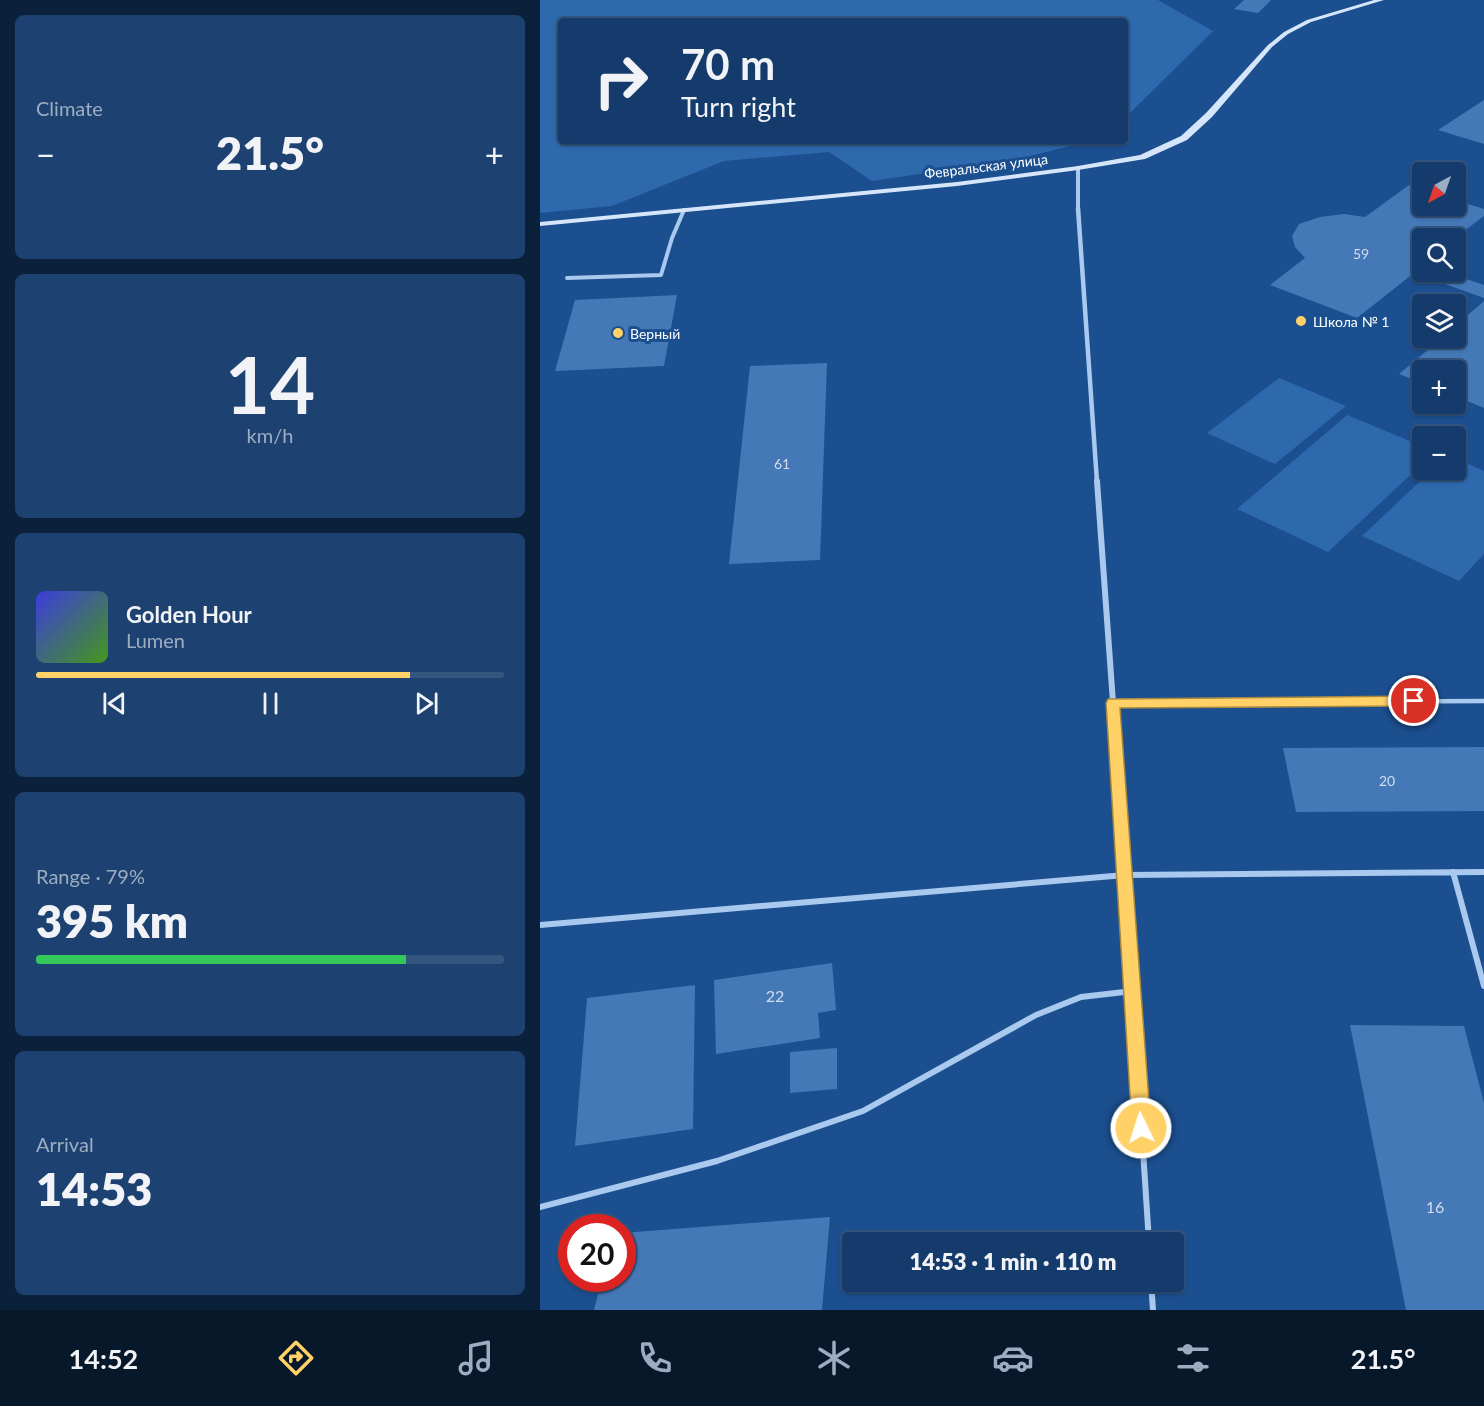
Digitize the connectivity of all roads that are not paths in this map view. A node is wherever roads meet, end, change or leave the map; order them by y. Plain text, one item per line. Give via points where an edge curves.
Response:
1 (1381, 0) edge
2 (1078, 168) junction
3 (684, 210) junction
4 (540, 224) edge
5 (567, 278) dead end
6 (1484, 700) edge
7 (1113, 703) junction
8 (1453, 872) junction
9 (1484, 872) edge
10 (1125, 875) junction
11 (540, 925) edge
12 (1484, 986) edge
13 (1133, 991) junction
14 (540, 1207) edge
15 (1148, 1232) edge
16 (1152, 1292) edge
17 (1153, 1310) edge

1 - 2 main road, Февральская улица via 1309,21 1287,33 1270,46 1184,138 1142,157
2 - 3 main road, Февральская улица via 957,184
2 - 7 street via 1077,200
3 - 4 main road, Февральская улица
3 - 5 lane via 661,275
6 - 7 lane
7 - 10 street
8 - 9 lane
8 - 10 lane
8 - 12 lane
10 - 11 lane
10 - 13 lane
13 - 14 lane via 1081,997 1036,1015 863,1111 717,1161
13 - 15 lane
16 - 17 lane

